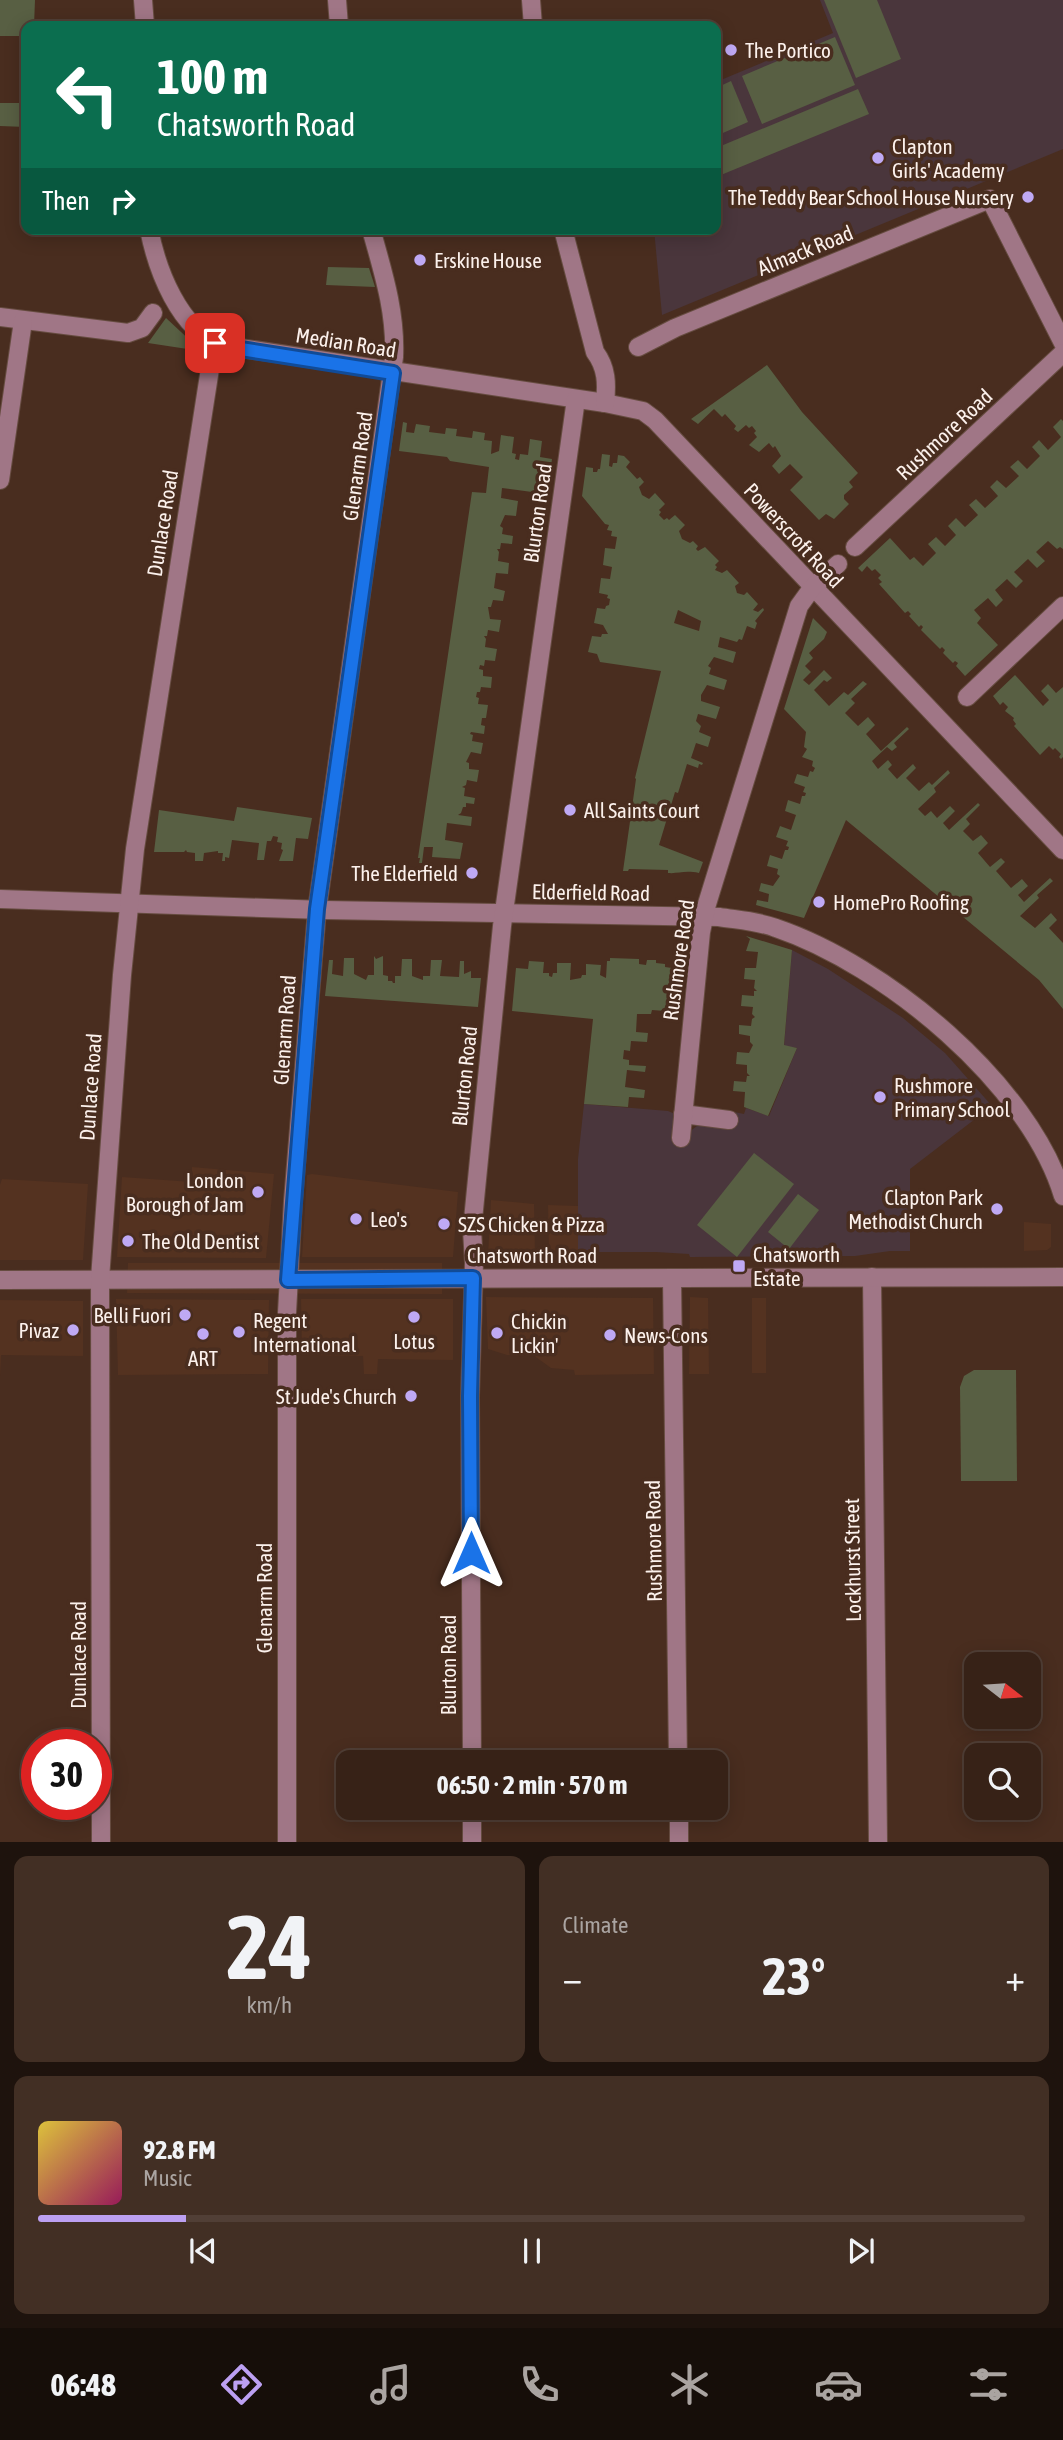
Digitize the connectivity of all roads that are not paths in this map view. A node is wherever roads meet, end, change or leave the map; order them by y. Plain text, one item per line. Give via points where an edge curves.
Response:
1 (143, 0) edge
2 (337, 0) edge
3 (531, 0) edge
4 (145, 21) edge
5 (339, 21) edge
6 (533, 21) edge
7 (151, 235) edge
8 (373, 235) edge
9 (565, 235) edge
10 (153, 313) dead end
11 (0, 317) edge
12 (23, 321) junction
13 (215, 343) junction
14 (1063, 343) edge
15 (638, 347) dead end
16 (1063, 353) edge
17 (393, 373) junction
18 (576, 399) junction
19 (605, 403) junction
20 (0, 480) edge
21 (855, 547) dead end
22 (838, 564) dead end
23 (813, 587) junction
24 (1063, 606) edge
25 (967, 697) dead end
26 (1063, 850) edge
27 (0, 900) edge
28 (129, 905) junction
29 (317, 909) junction
30 (504, 913) junction
31 (704, 917) junction
32 (683, 1115) junction
33 (729, 1120) dead end
34 (681, 1138) dead end
35 (1063, 1196) edge
36 (1063, 1277) edge
37 (473, 1278) junction
38 (672, 1278) junction
39 (872, 1278) junction
40 (100, 1279) junction
41 (0, 1280) edge
42 (288, 1280) junction
43 (472, 1750) edge
44 (678, 1750) edge
45 (472, 1820) edge
46 (679, 1820) edge
47 (102, 1842) edge
48 (287, 1842) edge
49 (472, 1842) edge
50 (680, 1842) edge
51 (878, 1842) edge

1 - 4 street
2 - 5 street
3 - 6 street
7 - 13 street, Median Road via 169,288 192,325
8 - 17 street, Glenarm Road via 394,319
9 - 19 street via 595,352 604,370
10 - 12 street via 142,328 128,333
11 - 12 street
12 - 20 street
13 - 17 street, Median Road
13 - 28 street, Dunlace Road
14 - 15 street, Almack Road via 990,199 686,323
16 - 21 street, Rushmore Road
17 - 18 street, Median Road
17 - 29 street, Glenarm Road
18 - 19 street, Median Road
18 - 30 street, Blurton Road
19 - 23 street, Powerscroft Road via 643,411 655,420
22 - 23 street, Rushmore Road
23 - 26 street, Powerscroft Road
23 - 31 street, Rushmore Road via 799,606
24 - 25 street
27 - 28 street, Elderfield Road
28 - 29 street, Elderfield Road
28 - 40 street, Dunlace Road
29 - 30 street, Elderfield Road
29 - 42 street, Glenarm Road
30 - 31 street, Elderfield Road
30 - 37 street, Blurton Road via 472,1230
31 - 32 street, Rushmore Road
31 - 35 street, Elderfield Road via 758,923 812,943 859,967 920,1011 1006,1095 1044,1151
32 - 33 street
32 - 34 street, Rushmore Road
36 - 39 street, Chatsworth Road
37 - 38 street, Chatsworth Road
37 - 42 street, Chatsworth Road
37 - 43 street, Blurton Road
38 - 39 street, Chatsworth Road
38 - 44 street, Rushmore Road
39 - 51 street, Lockhurst Street
40 - 41 street, Chatsworth Road
40 - 42 street, Chatsworth Road
40 - 47 street, Dunlace Road
42 - 48 street, Glenarm Road
45 - 49 street
46 - 50 street

